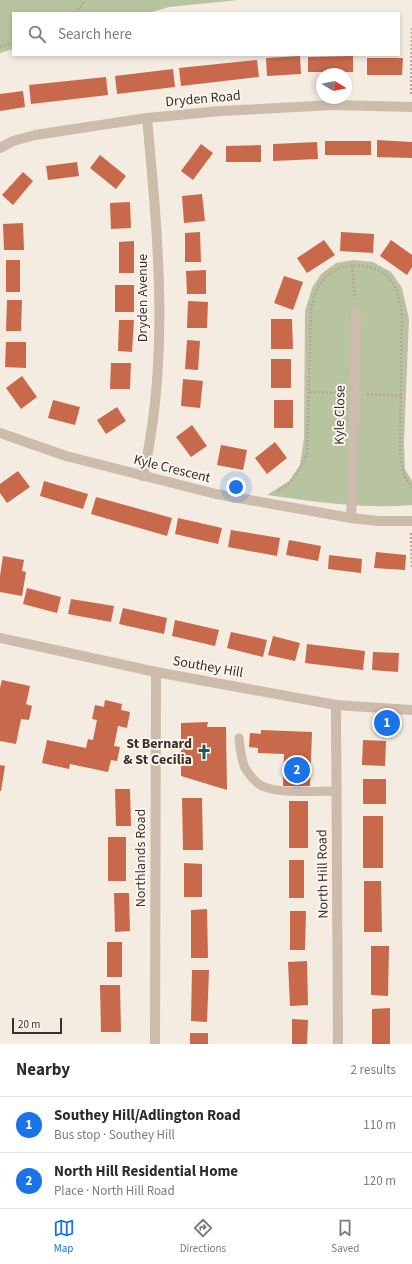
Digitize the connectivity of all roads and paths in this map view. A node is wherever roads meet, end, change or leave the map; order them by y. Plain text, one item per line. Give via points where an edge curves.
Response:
1 (85, 0) edge
2 (76, 12) edge
3 (412, 28) edge
4 (12, 43) edge
5 (0, 47) edge
6 (411, 107) edge
7 (147, 118) junction
8 (0, 148) edge
9 (352, 266) dead end
10 (356, 312) joint
11 (0, 433) edge
12 (143, 476) junction
13 (351, 518) junction
14 (412, 521) edge
15 (412, 567) edge
16 (0, 638) edge
17 (156, 672) junction
18 (336, 705) junction
19 (412, 710) edge
20 (239, 738) dead end
21 (336, 791) junction
22 (155, 1044) edge
23 (338, 1044) edge

1 - 2 path
3 - 6 path
4 - 5 path
6 - 7 street, Dryden Road via 326,106 221,111
7 - 8 street, Dryden Road via 35,135 13,141
7 - 12 street, Dryden Avenue via 158,255 158,315 157,378 150,445
9 - 10 path
10 - 13 street, Kyle Close
11 - 12 street, Kyle Crescent via 66,456
12 - 13 street, Kyle Crescent via 216,494
13 - 14 street, Kyle Crescent
14 - 15 path
16 - 17 street, Southey Hill
17 - 18 street, Southey Hill
17 - 22 street, Northlands Road
18 - 19 street, Southey Hill
18 - 21 street, North Hill Road
20 - 21 lane via 245,767 261,786 284,791
21 - 23 street, North Hill Road

